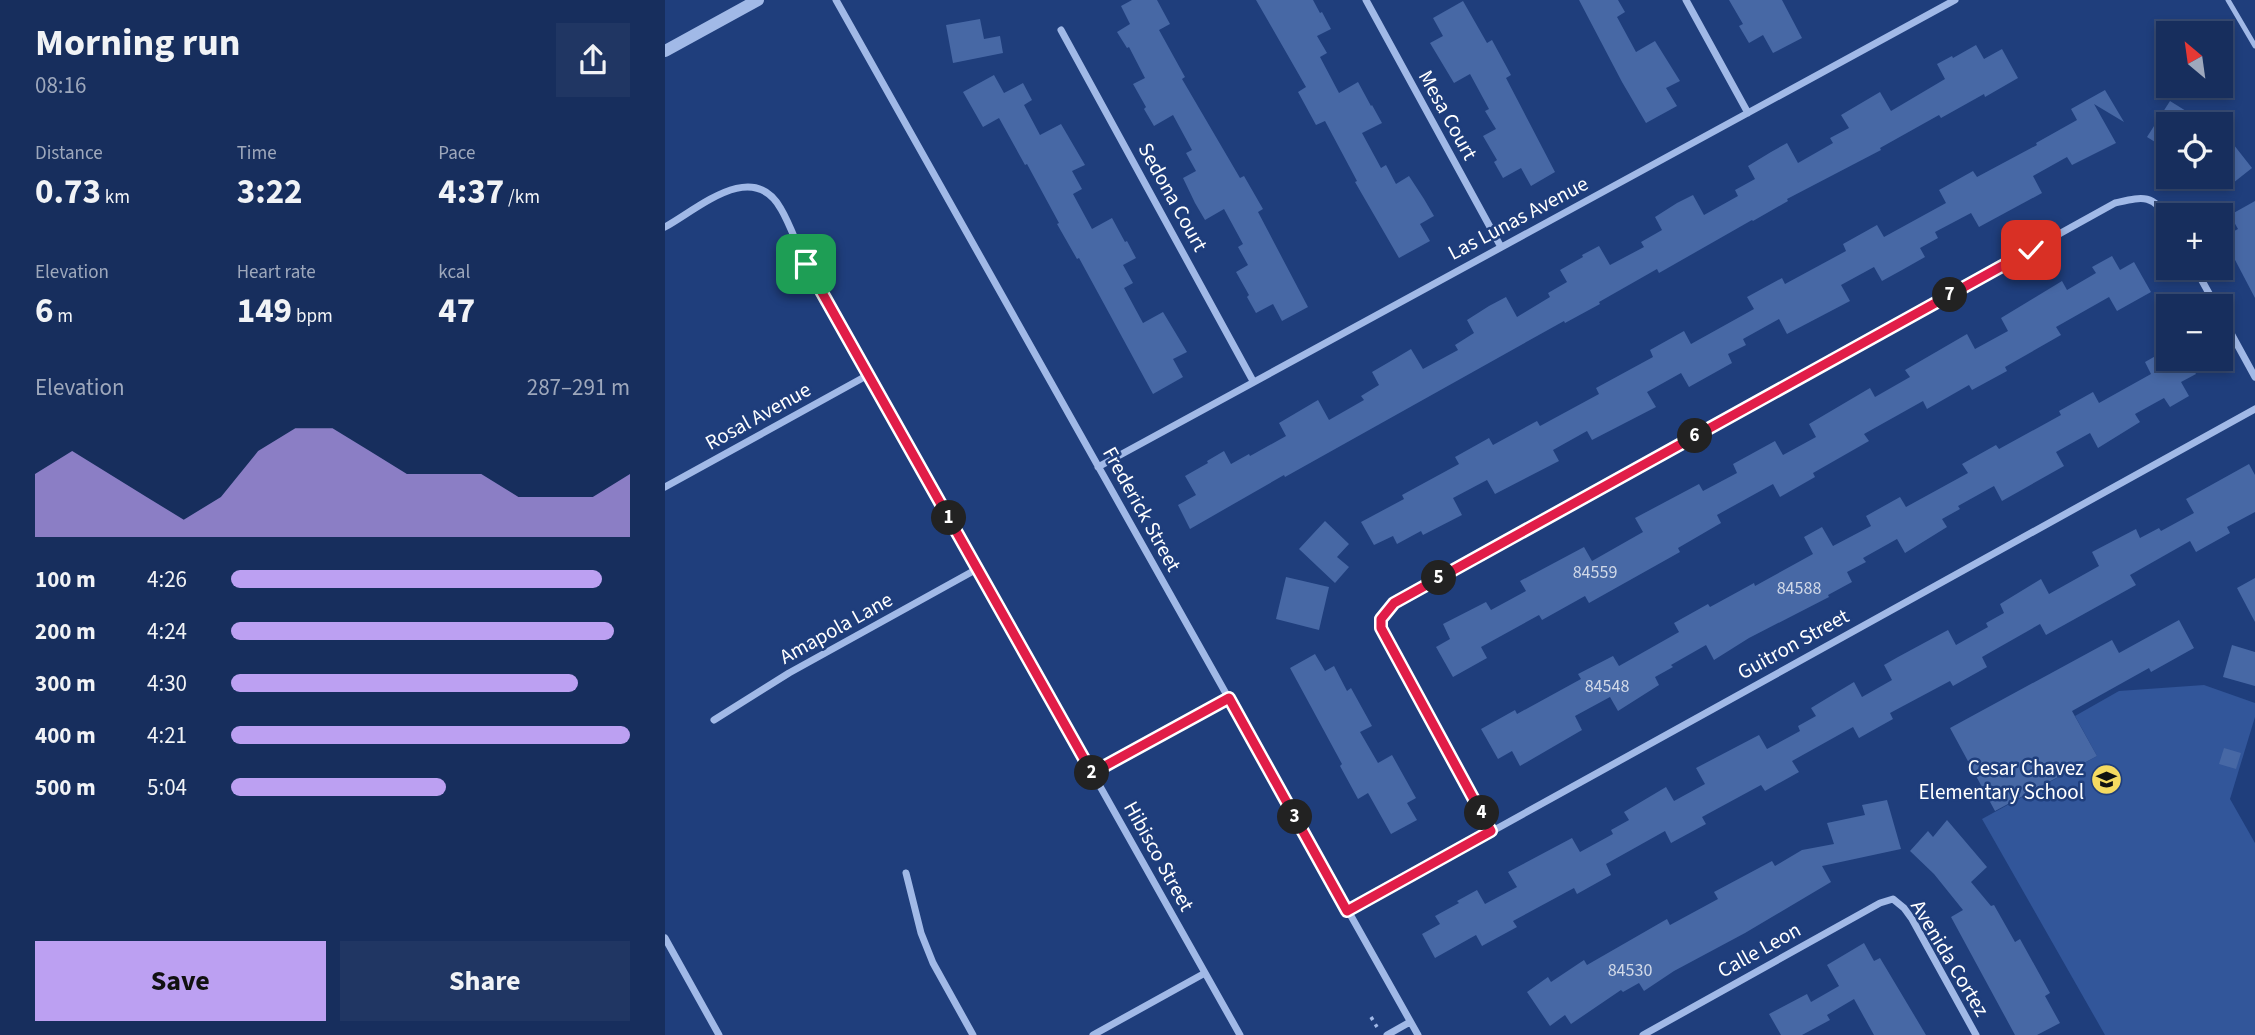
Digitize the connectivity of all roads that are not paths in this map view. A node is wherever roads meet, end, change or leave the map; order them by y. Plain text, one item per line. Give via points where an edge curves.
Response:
1 (758, 0) edge
2 (835, 0) edge
3 (1366, 0) edge
4 (1686, 0) edge
5 (1955, 0) edge
6 (2228, 0) edge
7 (1061, 30) dead end
8 (2255, 46) edge
9 (665, 51) edge
10 (1748, 113) junction
11 (2158, 203) edge
12 (665, 228) edge
13 (1501, 247) junction
14 (2233, 337) edge
15 (868, 375) junction
16 (2255, 377) edge
17 (1253, 381) junction
18 (2255, 409) edge
19 (1098, 467) junction
20 (665, 487) edge
21 (978, 569) junction
22 (1229, 698) junction
23 (714, 720) dead end
24 (1092, 773) junction
25 (1491, 831) junction
26 (906, 873) dead end
27 (1893, 899) joint
28 (1347, 911) junction
29 (665, 938) edge
30 (1205, 973) junction
31 (1410, 1022) junction
32 (719, 1035) edge
33 (973, 1035) edge
34 (1093, 1035) edge
35 (1240, 1035) edge
36 (1387, 1035) edge
37 (1417, 1035) edge
38 (1643, 1035) edge
39 (1976, 1035) edge

1 - 9 street
2 - 19 street, Frederick Street
3 - 13 street, Mesa Court
4 - 10 street
5 - 10 street, Las Lunas Avenue
6 - 8 lane
7 - 17 street, Sedona Court
10 - 13 street, Las Lunas Avenue
11 - 25 street via 2148,198 2115,204 1394,603 1381,619 1381,628
12 - 15 street, Hibisco Street via 737,187 756,187 770,195
13 - 17 street, Las Lunas Avenue
14 - 16 street
15 - 20 street, Rosal Avenue
15 - 21 street, Hibisco Street
17 - 19 street, Las Lunas Avenue
18 - 25 street, Guitron Street
19 - 22 street, Frederick Street
21 - 23 street, Amapola Lane via 789,673
21 - 24 street, Hibisco Street
22 - 24 street
22 - 28 street, Frederick Street
24 - 30 street, Hibisco Street
25 - 28 street, Guitron Street
26 - 33 street via 933,963
27 - 38 street, Calle Leon via 1880,902
27 - 39 street, Avenida Cortez via 1912,919
28 - 31 street, Frederick Street
29 - 32 street
30 - 34 street
30 - 35 street, Hibisco Street
31 - 36 street
31 - 37 street, Frederick Street

